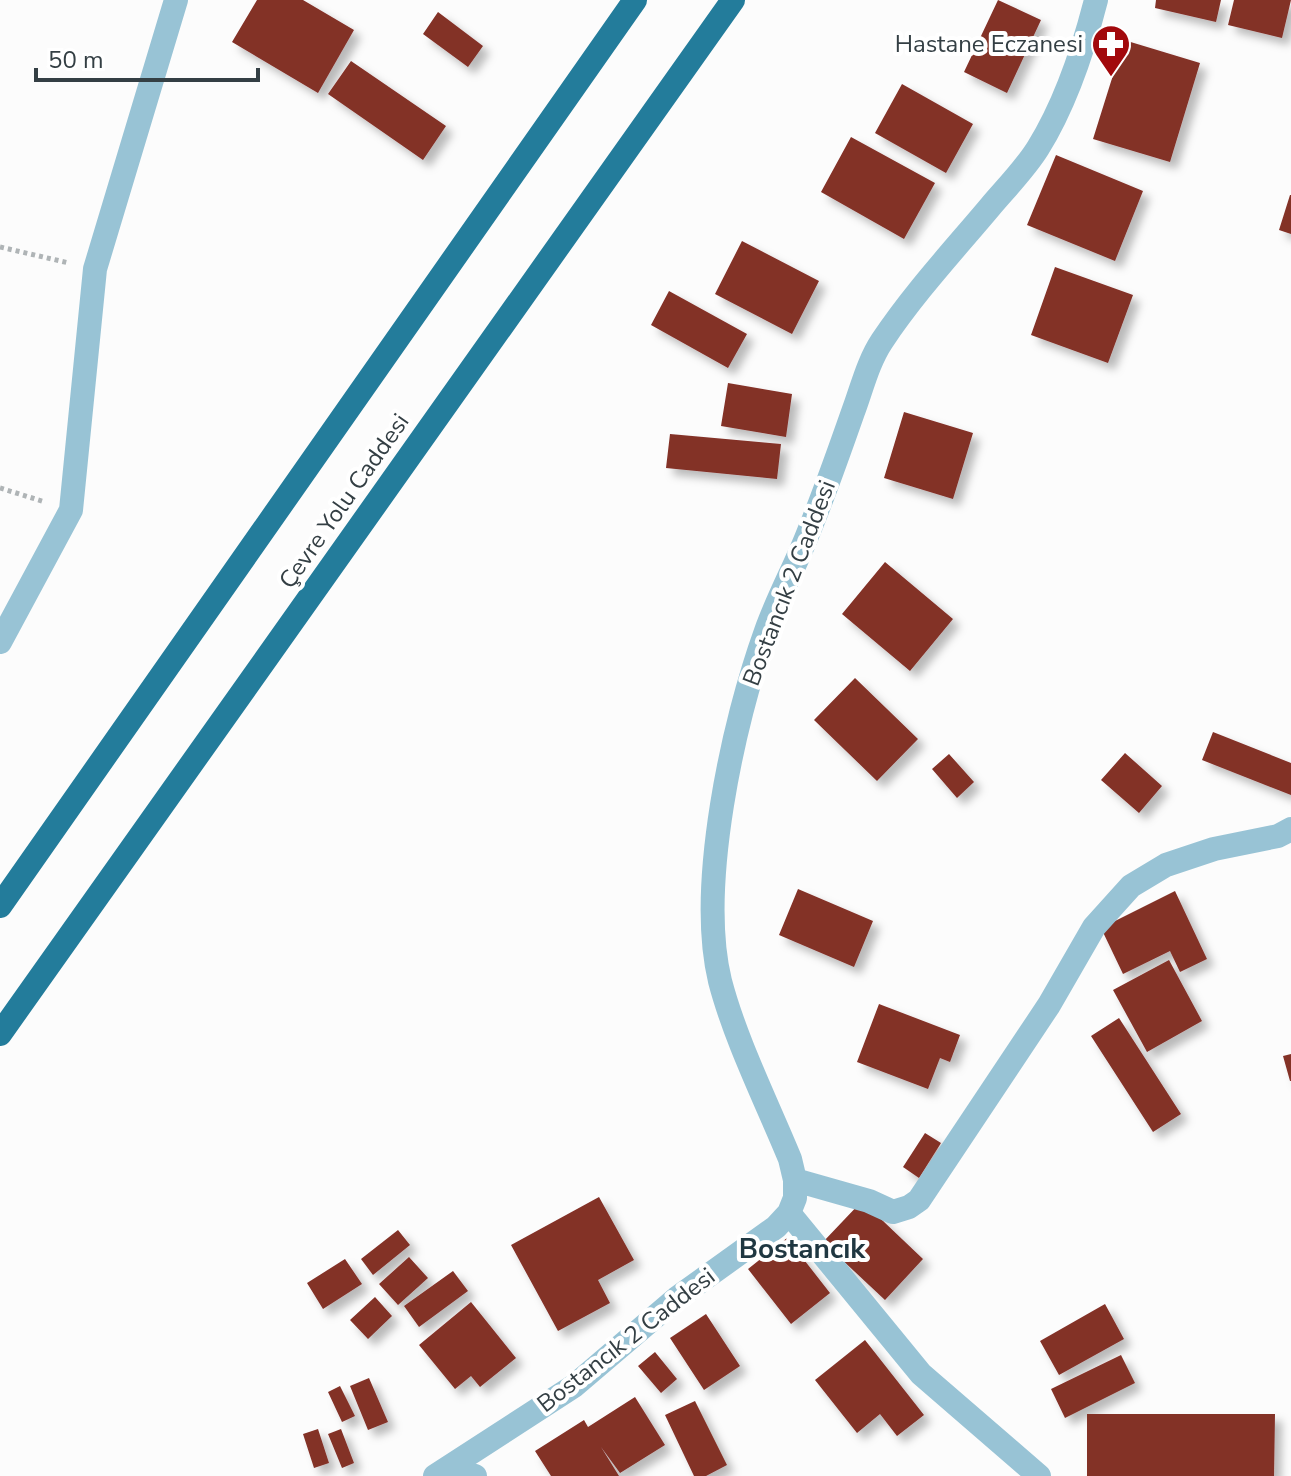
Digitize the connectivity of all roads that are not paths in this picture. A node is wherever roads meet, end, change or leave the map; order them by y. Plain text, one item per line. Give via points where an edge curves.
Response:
1 (176, 0) edge
2 (635, 0) edge
3 (733, 0) edge
4 (1096, 0) edge
5 (0, 642) edge
6 (1291, 829) edge
7 (4, 893) edge
8 (0, 1034) edge
9 (795, 1180) junction
10 (789, 1213) junction
11 (441, 1472) edge
12 (475, 1476) edge
13 (1039, 1476) edge

1 - 5 street via 95,269 71,510
2 - 7 highway, Çevre Yolu Caddesi
3 - 8 highway, Çevre Yolu Caddesi
4 - 9 street, Bostancık 2 Caddesi via 1078,62 1037,149 878,346 750,680 720,831 711,904 714,947 721,983
6 - 9 street via 1166,865 1131,886 1094,927 1049,1005 919,1200 893,1212
9 - 10 street, Bostancık 2 Caddesi
10 - 11 street, Bostancık 2 Caddesi via 574,1386
10 - 13 street via 921,1374
11 - 12 street

